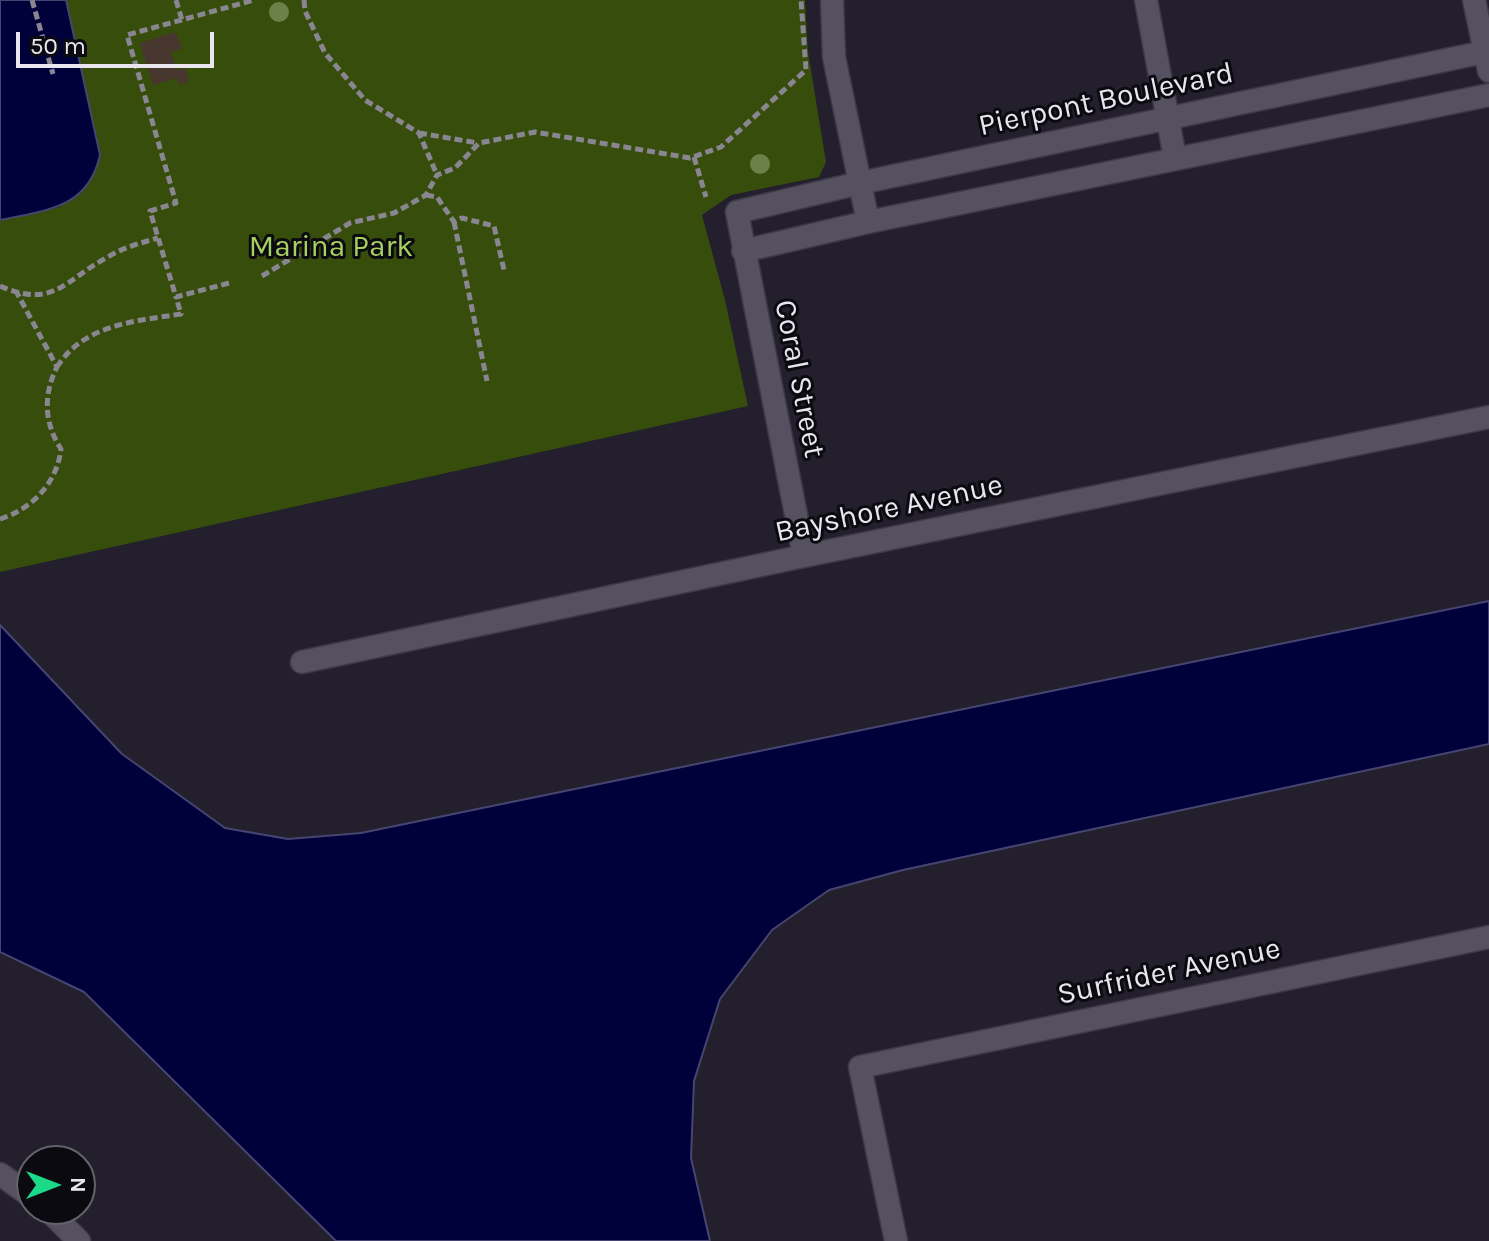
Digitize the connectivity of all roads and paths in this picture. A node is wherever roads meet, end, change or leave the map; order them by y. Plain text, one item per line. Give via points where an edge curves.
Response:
1 (32, 0) edge
2 (176, 0) edge
3 (254, 0) edge
4 (304, 0) edge
5 (801, 0) edge
6 (832, 0) edge
7 (1146, 0) edge
8 (1474, 0) edge
9 (182, 20) junction
10 (1488, 58) edge
11 (53, 74) dead end
12 (1489, 95) edge
13 (1168, 117) junction
14 (419, 133) junction
15 (479, 143) junction
16 (694, 157) junction
17 (1175, 158) junction
18 (437, 175) junction
19 (860, 183) junction
20 (426, 195) junction
21 (706, 197) dead end
22 (737, 212) joint
23 (454, 222) junction
24 (868, 222) junction
25 (158, 238) junction
26 (743, 251) junction
27 (504, 270) dead end
28 (262, 276) dead end
29 (229, 283) dead end
30 (0, 286) edge
31 (17, 293) dead end
32 (176, 297) junction
33 (57, 367) junction
34 (487, 381) dead end
35 (1489, 417) edge
36 (0, 519) edge
37 (804, 556) junction
38 (302, 662) dead end
39 (1489, 937) edge
40 (63, 1225) edge
41 (79, 1241) edge
42 (896, 1241) edge

1 - 11 path
2 - 9 path
3 - 9 path
4 - 14 path via 325,53 365,100
5 - 16 path via 806,70 721,147
6 - 19 street via 834,57
7 - 13 street
8 - 10 street
9 - 25 path via 127,35 176,203 150,211
10 - 13 street, Pierpont Boulevard
12 - 17 street
13 - 17 street
13 - 19 street, Pierpont Boulevard
14 - 15 path
14 - 18 path
15 - 16 path via 535,132
15 - 18 path via 455,168
16 - 21 path
17 - 24 street
18 - 20 path
19 - 22 street, Pierpont Boulevard
19 - 24 street
20 - 23 path via 437,197
20 - 28 path via 394,213 350,223
22 - 26 street, Coral Street
23 - 27 path via 462,218 494,226
23 - 34 path
24 - 26 street
25 - 30 path via 121,250 49,293 22,295
25 - 32 path
26 - 37 street, Coral Street
29 - 32 path
31 - 33 path
32 - 33 path via 181,314 95,333
33 - 36 path via 47,390 47,414 61,454 39,498
35 - 37 street, Bayshore Avenue
37 - 38 street, Bayshore Avenue
39 - 42 street, Surfrider Avenue via 860,1067
40 - 41 street

